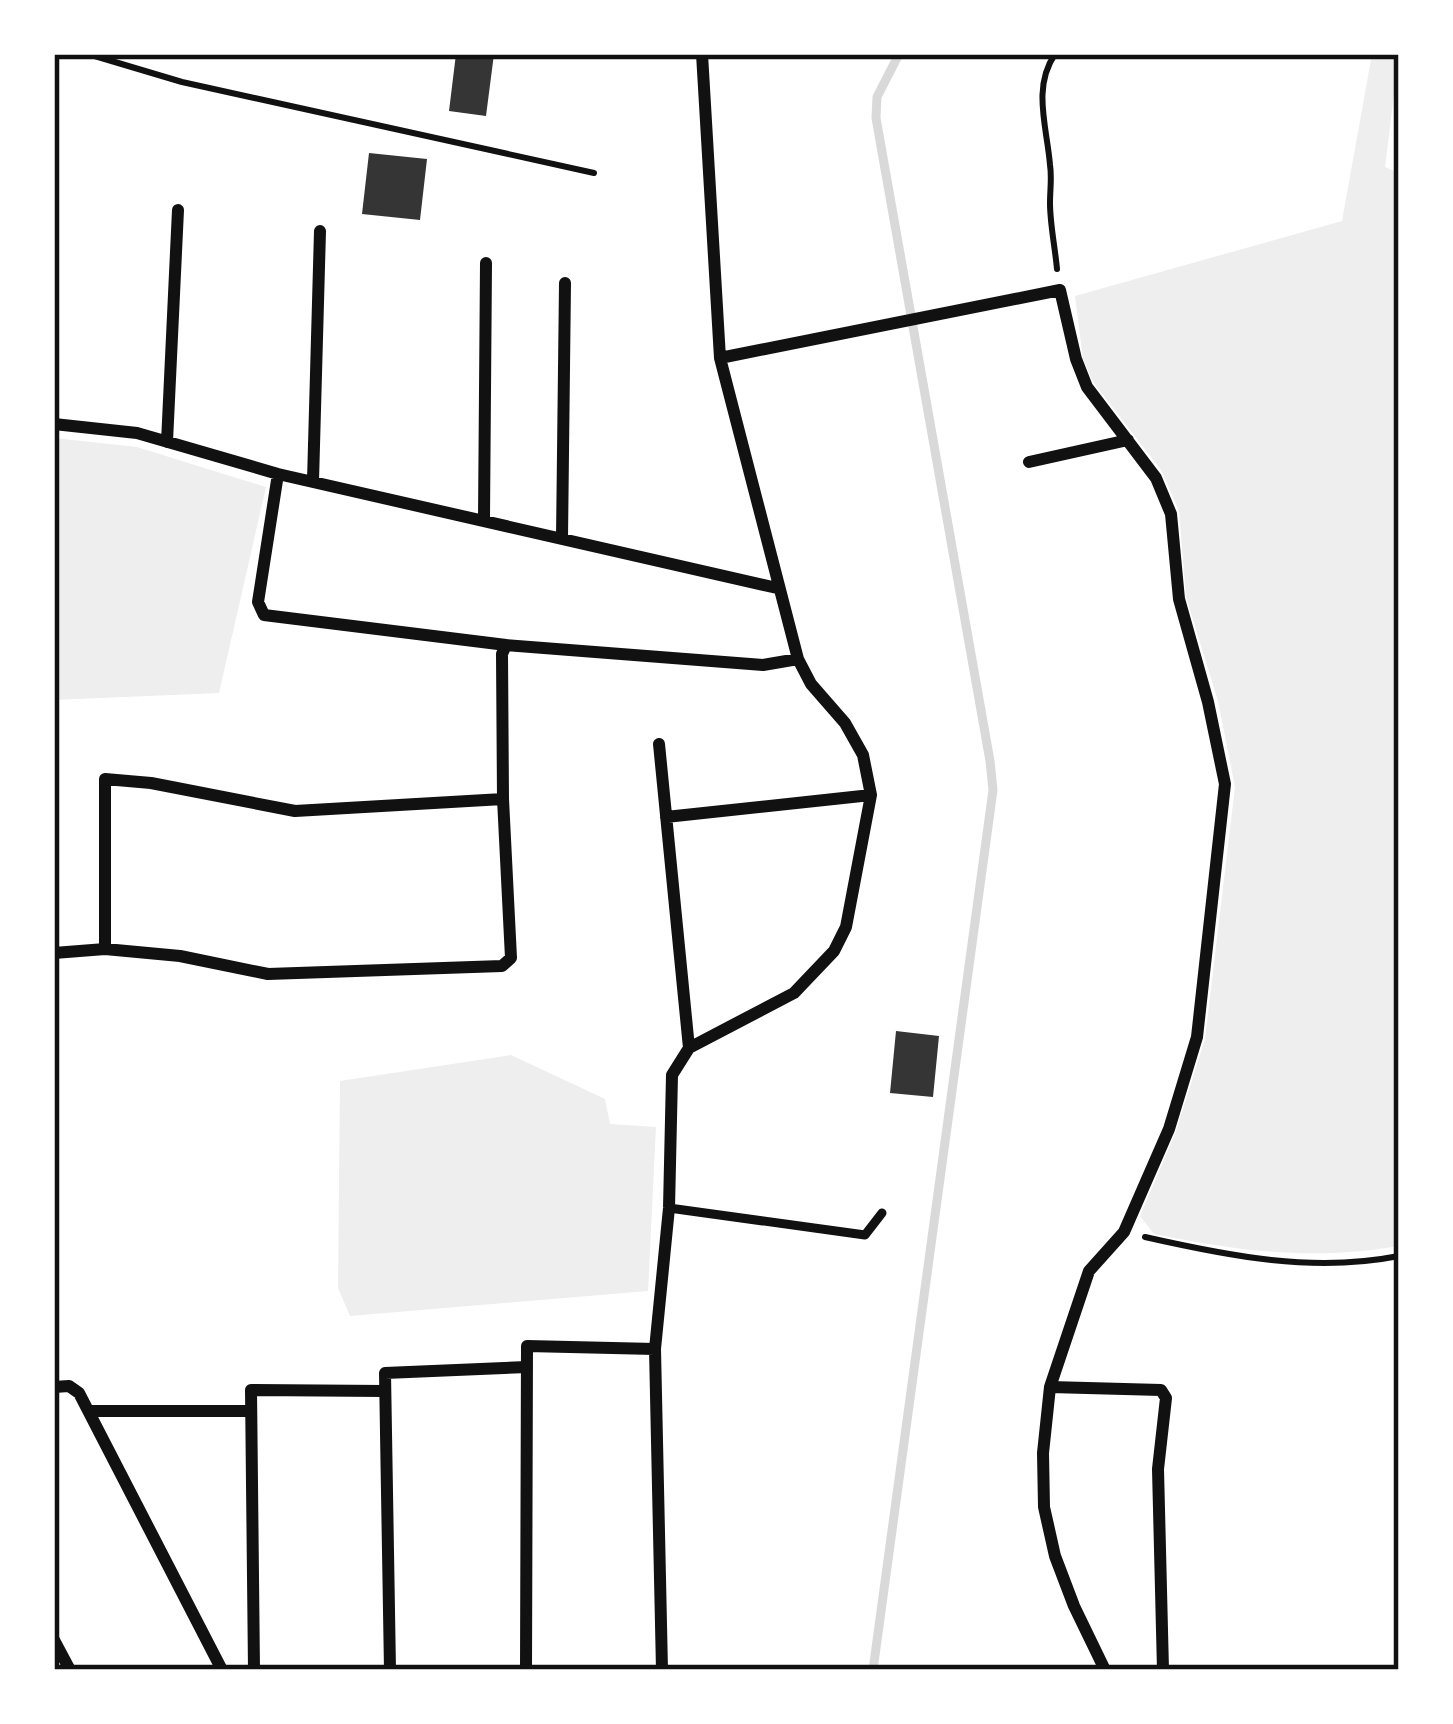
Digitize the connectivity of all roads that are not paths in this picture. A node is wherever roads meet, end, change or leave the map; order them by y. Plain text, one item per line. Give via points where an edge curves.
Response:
1 (702, 54) edge
2 (178, 210) dead end
3 (320, 231) dead end
4 (486, 263) dead end
5 (565, 283) dead end
6 (720, 358) junction
7 (54, 424) edge
8 (1128, 440) junction
9 (166, 442) junction
10 (1030, 462) dead end
11 (278, 474) junction
12 (313, 482) junction
13 (484, 519) junction
14 (562, 538) junction
15 (778, 588) junction
16 (506, 645) junction
17 (798, 659) junction
18 (659, 744) dead end
19 (871, 795) junction
20 (503, 800) junction
21 (666, 817) junction
22 (105, 949) junction
23 (54, 953) edge
24 (688, 1048) junction
25 (669, 1208) junction
26 (882, 1213) dead end
27 (655, 1349) junction
28 (527, 1366) junction
29 (54, 1387) edge
30 (1050, 1387) junction
31 (384, 1391) junction
32 (89, 1411) junction
33 (251, 1411) junction
34 (54, 1640) edge
35 (70, 1670) edge
36 (222, 1670) edge
37 (254, 1670) edge
38 (390, 1670) edge
39 (526, 1670) edge
40 (662, 1670) edge
41 (1105, 1670) edge
42 (1163, 1670) edge

1 - 6 street
2 - 9 street
3 - 12 street
4 - 13 street
5 - 14 street
6 - 8 street via 1060,290 1088,387
6 - 15 street
7 - 9 street
8 - 10 street
8 - 30 street via 1171,514 1179,599 1225,784 1197,1037 1169,1129 1124,1232 1089,1271
9 - 11 street
11 - 12 street
11 - 16 street via 258,602 263,615
12 - 13 street
13 - 14 street
14 - 15 street
15 - 17 street
16 - 17 street via 763,665
16 - 20 street
17 - 19 street via 863,755
18 - 21 street
19 - 21 street
19 - 24 street via 846,927 834,951 794,993
20 - 22 street via 511,958 502,966 268,974
20 - 22 street via 295,812 105,779
21 - 24 street
22 - 23 street
24 - 25 street via 672,1076
25 - 26 lane via 866,1235
25 - 27 street
27 - 28 street via 527,1346
27 - 40 street
28 - 31 street via 386,1373
28 - 39 street
29 - 32 street via 79,1393
30 - 41 street via 1044,1508 1067,1589
30 - 42 street via 1161,1390 1166,1398 1158,1468
31 - 33 street via 251,1390
31 - 38 street
32 - 33 street
32 - 36 street
33 - 37 street
34 - 35 street

